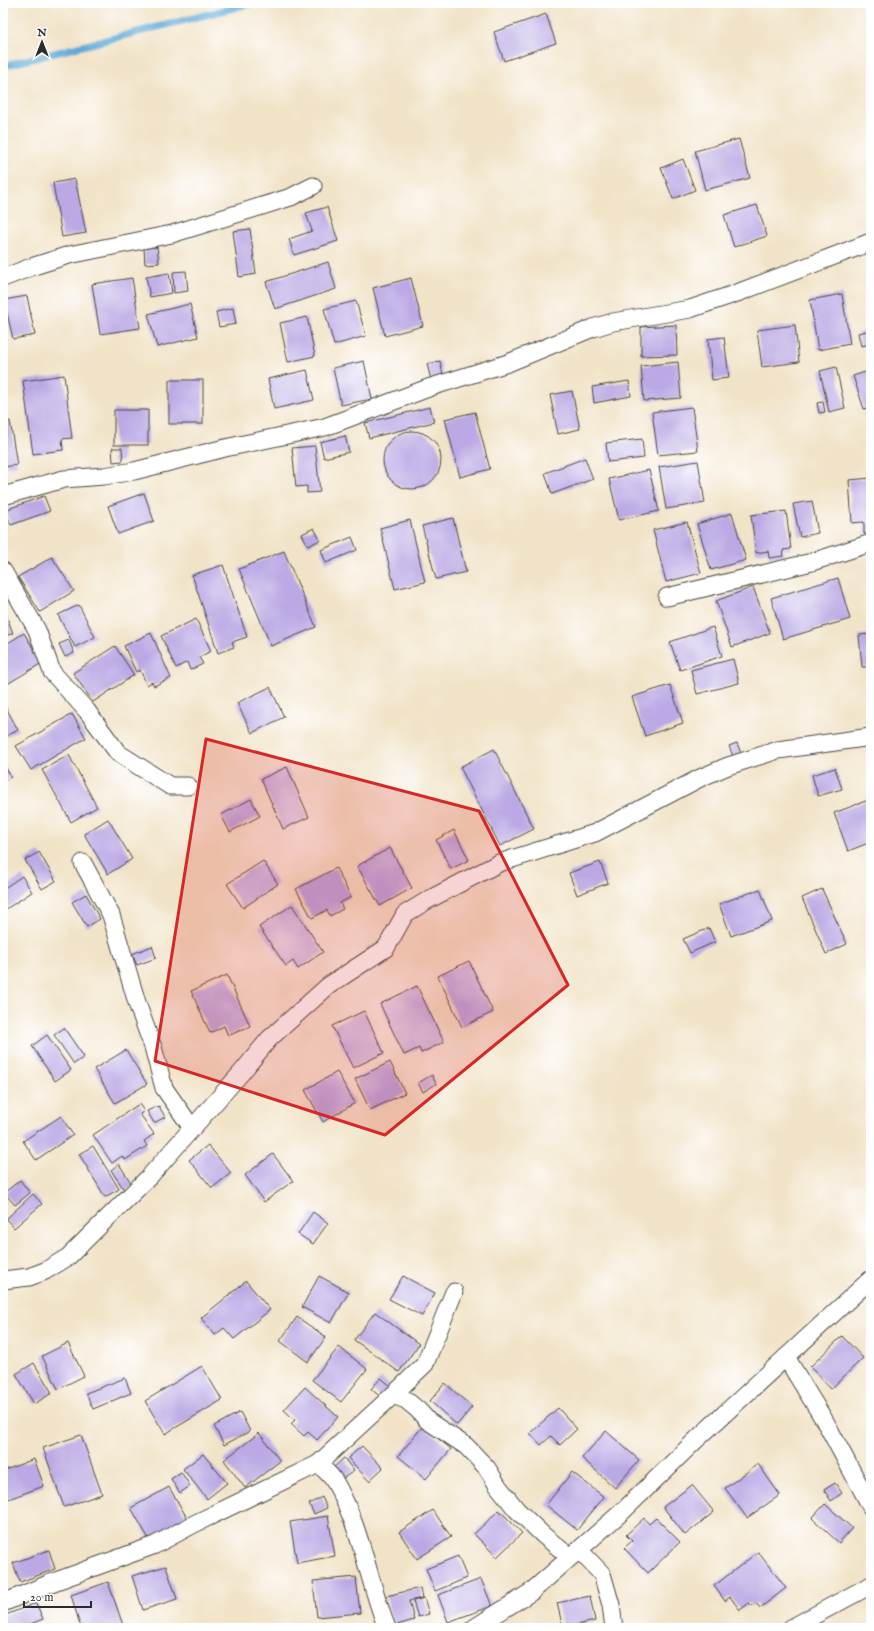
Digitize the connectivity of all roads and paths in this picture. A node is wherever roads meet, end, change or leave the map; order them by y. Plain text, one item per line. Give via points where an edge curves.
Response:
1 (313, 186) dead end
2 (871, 242) edge
3 (3, 278) edge
4 (3, 496) edge
5 (871, 543) edge
6 (3, 571) edge
7 (667, 597) dead end
8 (871, 737) edge
9 (188, 786) dead end
10 (83, 863) dead end
11 (192, 1128) junction
12 (871, 1279) edge
13 (3, 1280) edge
14 (454, 1292) dead end
15 (786, 1357) junction
16 (393, 1395) junction
17 (318, 1464) junction
18 (871, 1507) edge
19 (575, 1553) junction
20 (871, 1585) edge
21 (3, 1603) edge
22 (387, 1628) edge
23 (474, 1628) edge
24 (614, 1628) edge
25 (791, 1628) edge

1 - 3 street via 291,197 172,234 69,255 31,266
2 - 4 street via 690,309 613,322 593,328 508,363 430,387 325,427 134,471 64,478
5 - 7 street via 812,562
6 - 9 street via 37,630 52,672 87,711 118,753 170,786
8 - 11 street via 778,750 728,766 595,833 499,863 428,900 405,914 386,948 328,986 268,1039
10 - 11 street via 111,915 164,1088
11 - 13 street via 149,1177 68,1257 29,1277
12 - 15 street
14 - 16 street via 425,1364
15 - 18 street
15 - 19 street
16 - 17 street
16 - 19 street via 406,1400 428,1421 466,1446 487,1468 516,1509 543,1535
17 - 21 street via 155,1545
17 - 22 street via 334,1480 352,1516
19 - 23 street via 531,1592
19 - 24 street via 602,1574 611,1605
20 - 25 street

